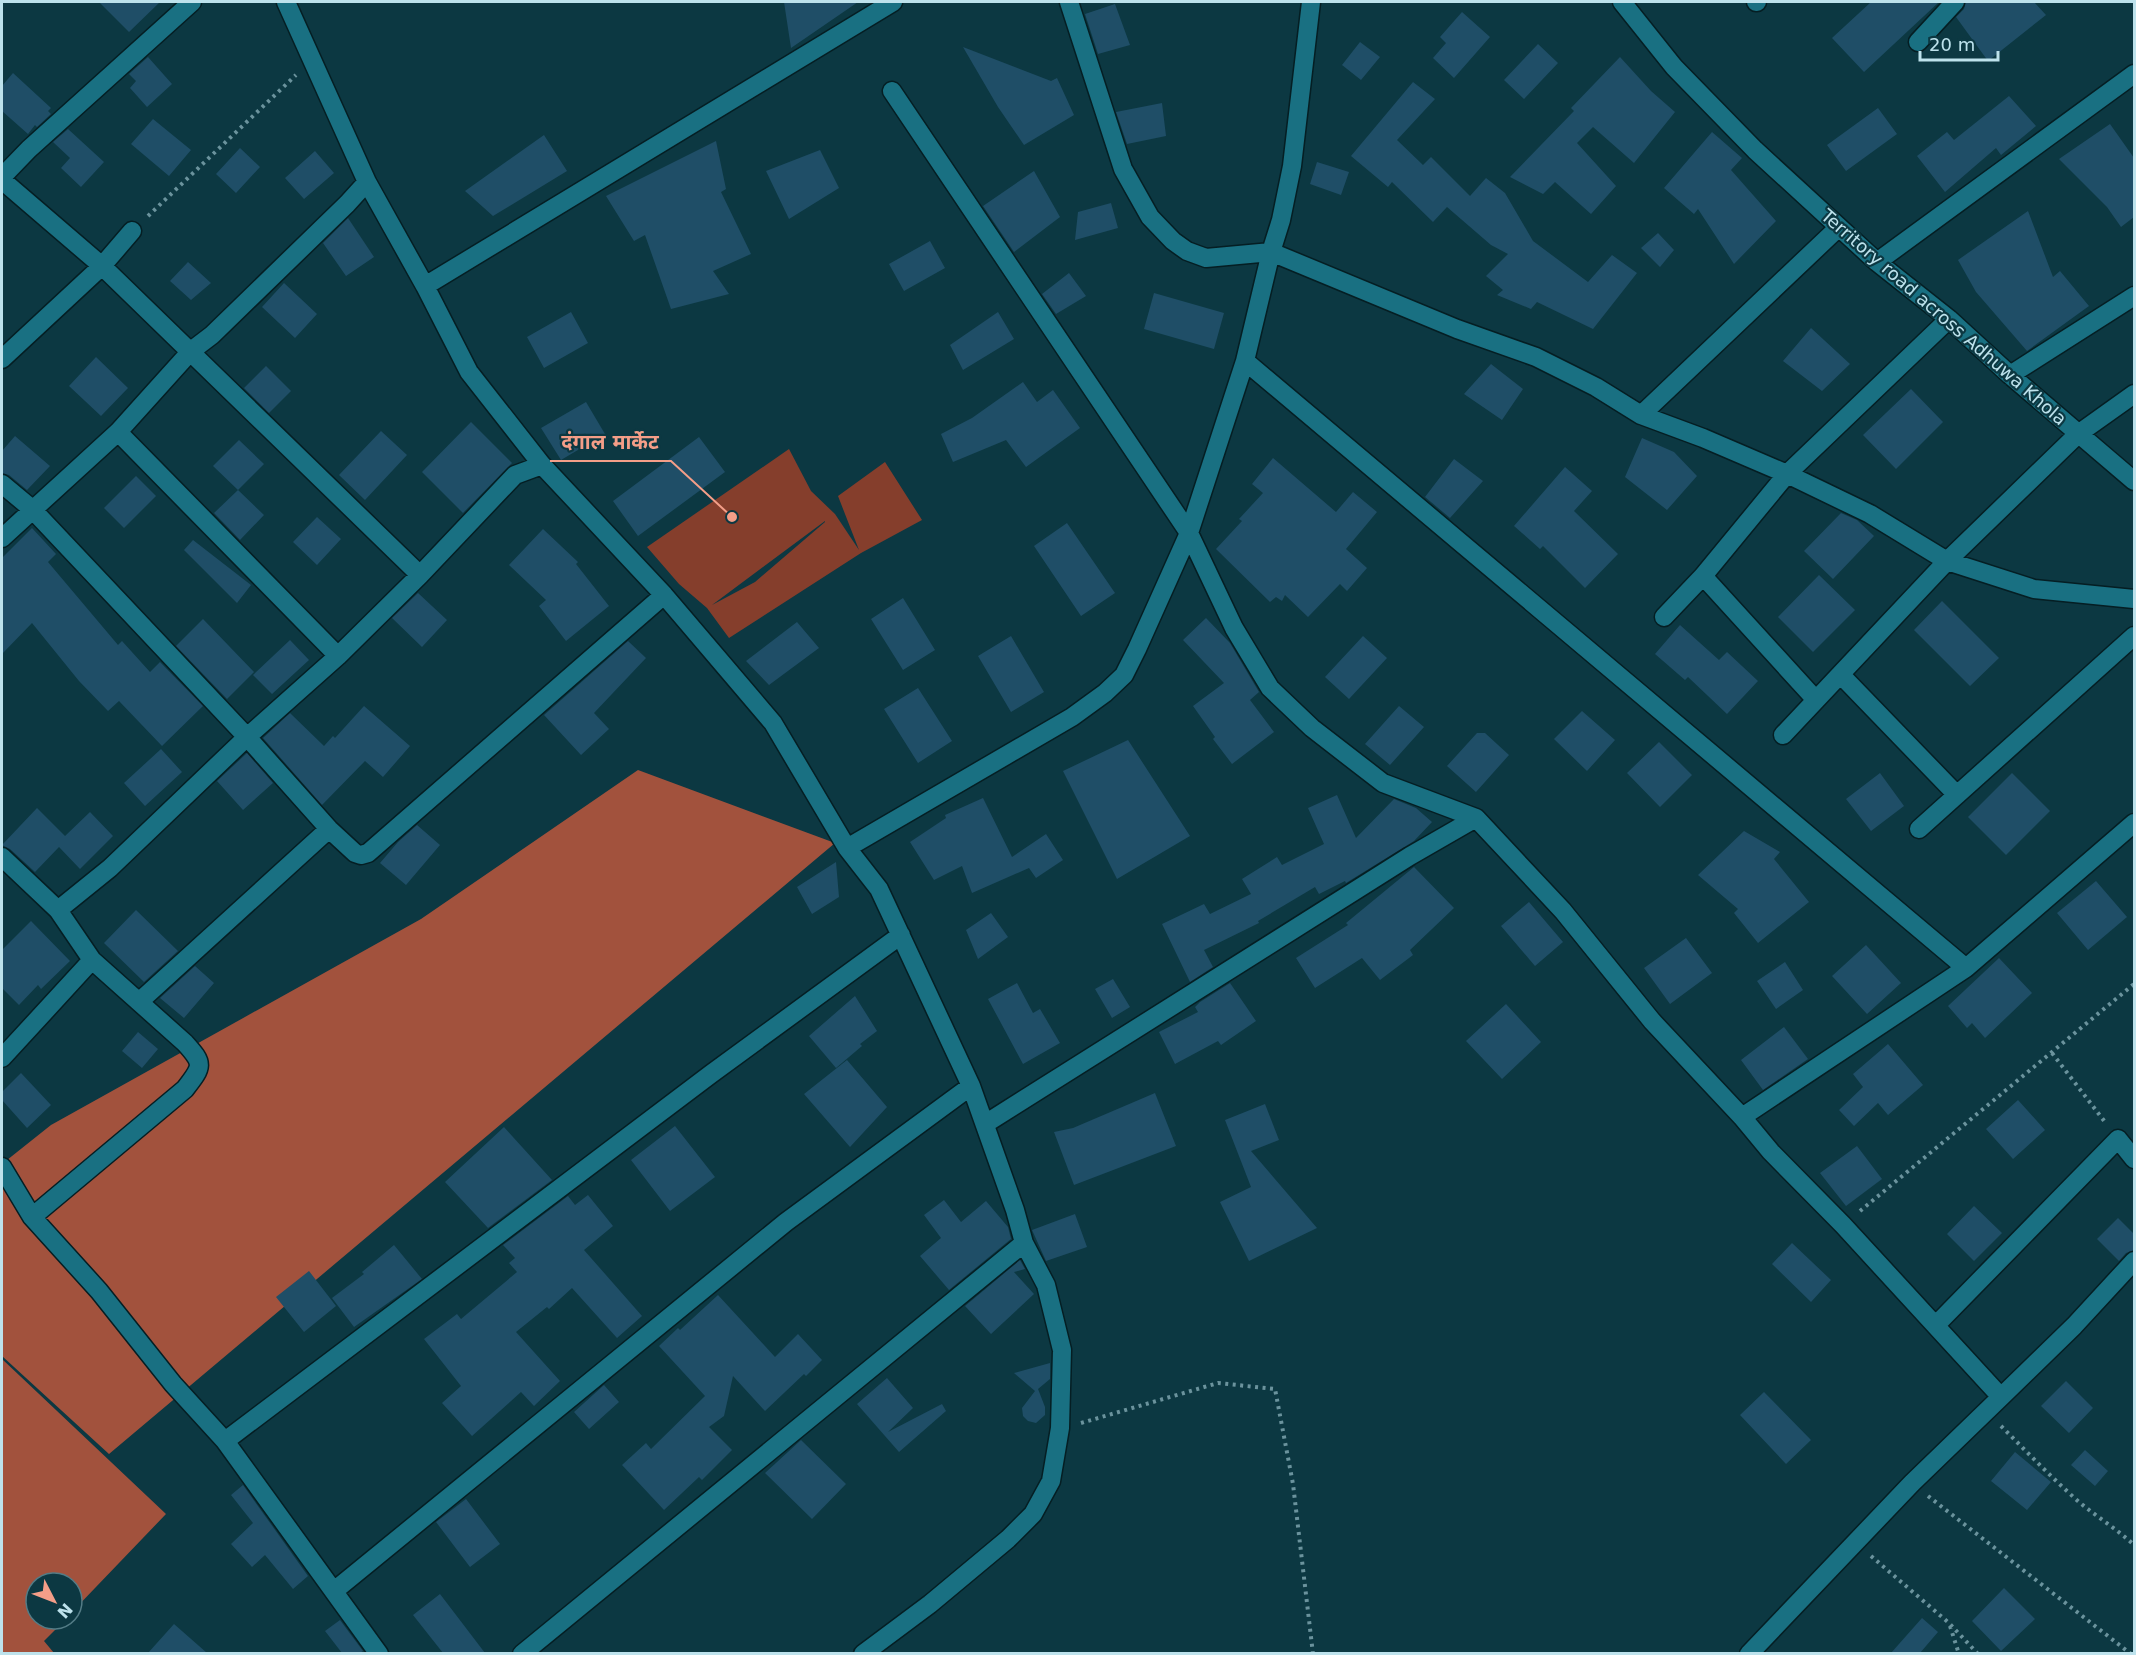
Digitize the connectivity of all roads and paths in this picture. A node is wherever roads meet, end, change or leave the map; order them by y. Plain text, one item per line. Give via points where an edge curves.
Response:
1 (192, 2) edge
2 (286, 2) edge
3 (893, 2) edge
4 (1069, 2) edge
5 (1311, 2) edge
6 (1622, 2) edge
7 (1955, 2) edge
8 (1918, 42) dead end
9 (312, 60) junction
10 (2134, 74) edge
11 (892, 91) dead end
12 (2, 178) edge
13 (367, 182) junction
14 (1839, 227) junction
15 (132, 231) joint
16 (1270, 252) junction
17 (1877, 262) junction
18 (102, 266) junction
19 (424, 286) junction
20 (2134, 296) edge
21 (1949, 319) junction
22 (191, 351) junction
23 (2, 359) edge
24 (1245, 361) junction
25 (2010, 375) junction
26 (2134, 394) edge
27 (1641, 415) junction
28 (118, 432) junction
29 (2078, 434) junction
30 (542, 465) junction
31 (1787, 474) junction
32 (2134, 481) edge
33 (2, 484) edge
34 (32, 509) junction
35 (1189, 533) junction
36 (2, 538) edge
37 (1947, 561) junction
38 (420, 575) junction
39 (1703, 576) junction
40 (664, 595) junction
41 (2134, 598) edge
42 (1664, 617) dead end
43 (2134, 636) edge
44 (338, 656) junction
45 (1841, 675) junction
46 (1816, 700) junction
47 (1783, 735) dead end
48 (247, 737) junction
49 (1957, 795) junction
50 (1476, 818) junction
51 (2134, 823) edge
52 (328, 829) junction
53 (1919, 829) dead end
54 (847, 848) junction
55 (2, 857) edge
56 (58, 910) junction
57 (901, 935) junction
58 (92, 960) junction
59 (1966, 968) junction
60 (2134, 984) edge
61 (140, 1000) junction
62 (2052, 1053) junction
63 (2, 1058) edge
64 (971, 1086) junction
65 (1742, 1116) junction
66 (985, 1124) junction
67 (2118, 1139) junction
68 (2134, 1159) edge
69 (2, 1167) edge
70 (32, 1216) junction
71 (1843, 1225) junction
72 (1024, 1243) junction
73 (2134, 1261) edge
74 (1936, 1325) junction
75 (2001, 1397) junction
76 (2000, 1425) dead end
77 (1060, 1428) junction
78 (225, 1441) junction
79 (1912, 1483) junction
80 (1854, 1542) junction
81 (2134, 1545) edge
82 (334, 1592) junction
83 (1949, 1623) junction
84 (379, 1653) edge
85 (522, 1653) edge
86 (863, 1653) edge
87 (1313, 1653) edge
88 (1749, 1653) edge
89 (1959, 1653) edge
90 (1978, 1653) edge
91 (2131, 1653) edge

1 - 12 street
2 - 9 street
3 - 19 street
4 - 16 street via 1124,169 1149,217 1173,241 1206,258
5 - 16 street via 1292,166
6 - 14 street, Territory road across Adhuwa Khola via 1674,67 1755,150
7 - 8 street
9 - 13 street
9 - 15 path
10 - 17 street
11 - 35 street
12 - 18 street
13 - 19 street
13 - 22 street via 212,335
14 - 17 street, Territory road across Adhuwa Khola
14 - 27 street
15 - 18 street
16 - 24 street
16 - 27 street via 1536,357
17 - 21 street, Territory road across Adhuwa Khola
18 - 22 street
18 - 23 street
19 - 30 street via 469,372
20 - 25 street
21 - 25 street, Territory road across Adhuwa Khola
21 - 31 street
22 - 28 street
22 - 38 street
24 - 35 street
24 - 59 street
25 - 29 street, Territory road across Adhuwa Khola
26 - 29 street
27 - 31 street
28 - 34 street
28 - 44 street
29 - 32 street, Territory road across Adhuwa Khola
29 - 37 street
30 - 38 street via 515,475
30 - 40 street
31 - 37 street via 1870,514
31 - 39 street
33 - 34 street
34 - 36 street
34 - 48 street
35 - 50 street via 1234,628 1270,688 1312,728 1383,783
35 - 54 street via 1124,675 1105,693 1072,717
37 - 41 street via 2034,589
37 - 45 street
38 - 44 street
39 - 42 street
39 - 46 street
40 - 52 street via 368,853 354,853
40 - 54 street via 773,723
43 - 49 street
44 - 48 street
45 - 46 street
45 - 49 street
46 - 47 street
48 - 52 street
48 - 56 street via 110,868
49 - 53 street
50 - 65 street via 1563,911 1652,1021
50 - 66 street
51 - 59 street
52 - 61 street
54 - 57 street via 879,889
55 - 56 street
56 - 58 street
57 - 64 street
57 - 78 street
58 - 61 street
58 - 63 street
59 - 65 street
60 - 62 path
61 - 70 street via 198,1058 196,1072 185,1089
62 - 67 path
62 - 71 path
64 - 66 street
64 - 82 street via 786,1222
65 - 71 street via 1771,1152
66 - 72 street
67 - 68 street
67 - 74 street
69 - 70 street
70 - 78 street
71 - 74 street
72 - 77 street via 1046,1285 1062,1350
72 - 85 street
73 - 75 street
74 - 75 street
75 - 79 street
76 - 81 path via 2066,1491
77 - 86 street via 1051,1481 1033,1514 930,1604
77 - 87 path via 1218,1383 1275,1389 1293,1484
78 - 82 street
79 - 80 street
79 - 91 path
80 - 83 path
80 - 88 street
82 - 84 street
83 - 89 path
83 - 90 path

